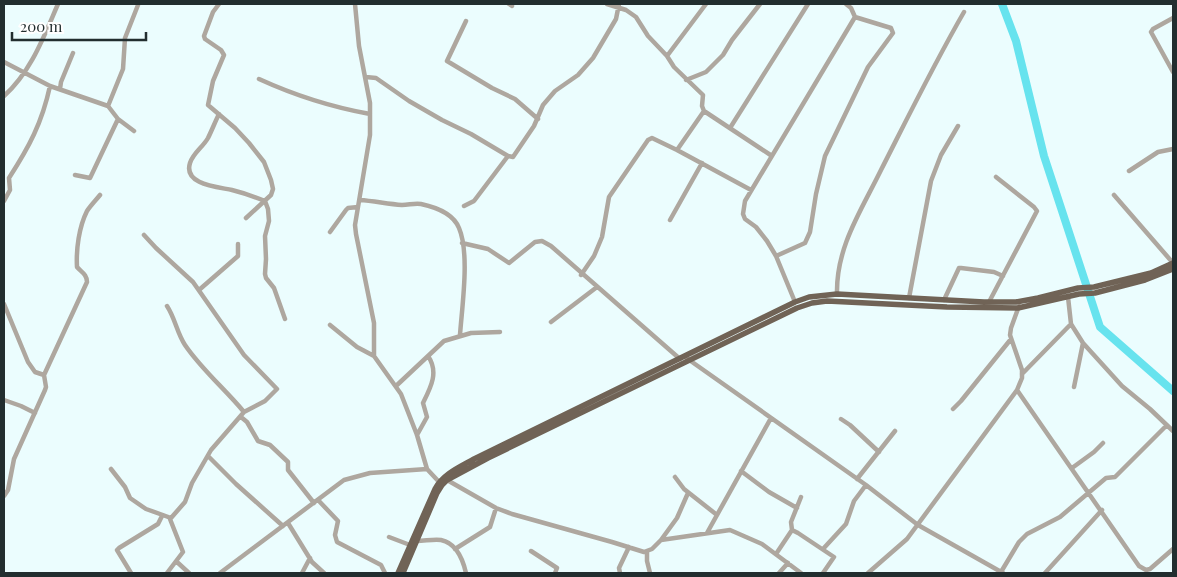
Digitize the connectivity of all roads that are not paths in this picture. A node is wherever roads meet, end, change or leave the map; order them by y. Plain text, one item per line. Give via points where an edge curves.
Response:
1 (58, 4) edge
2 (219, 4) edge
3 (355, 4) edge
4 (607, 4) edge
5 (706, 4) edge
6 (760, 4) edge
7 (808, 4) edge
8 (846, 4) edge
9 (138, 5) dead end
10 (619, 6) edge
11 (964, 12) dead end
12 (855, 17) junction
13 (1173, 18) edge
14 (466, 21) dead end
15 (73, 53) dead end
16 (667, 56) junction
17 (4, 62) edge
18 (1173, 72) edge
19 (24, 73) junction
20 (366, 77) junction
21 (259, 79) dead end
22 (686, 80) junction
23 (50, 86) junction
24 (60, 89) junction
25 (4, 96) edge
26 (108, 106) junction
27 (704, 111) junction
28 (219, 114) junction
29 (370, 114) junction
30 (118, 119) junction
31 (538, 119) junction
32 (958, 126) dead end
33 (730, 128) junction
34 (134, 131) dead end
35 (1173, 149) edge
36 (677, 150) junction
37 (508, 156) junction
38 (772, 156) junction
39 (702, 163) junction
40 (1129, 171) dead end
41 (75, 175) dead end
42 (996, 177) dead end
43 (751, 190) junction
44 (1114, 194) dead end
45 (100, 195) dead end
46 (360, 200) junction
47 (4, 201) edge
48 (266, 201) junction
49 (464, 206) dead end
50 (358, 207) junction
51 (246, 218) dead end
52 (670, 220) dead end
53 (330, 232) dead end
54 (144, 235) dead end
55 (462, 243) junction
56 (238, 244) dead end
57 (776, 256) junction
58 (1173, 263) edge
59 (1173, 269) edge
60 (582, 274) junction
61 (1003, 276) junction
62 (597, 288) junction
63 (198, 290) junction
64 (1094, 290) junction
65 (1079, 291) junction
66 (837, 294) junction
67 (1068, 297) junction
68 (909, 298) junction
69 (944, 300) junction
70 (1022, 301) junction
71 (795, 302) junction
72 (989, 302) junction
73 (4, 304) edge
74 (167, 306) dead end
75 (1018, 308) junction
76 (285, 319) dead end
77 (551, 322) dead end
78 (1071, 324) junction
79 (330, 325) dead end
80 (500, 332) dead end
81 (460, 335) junction
82 (1011, 339) junction
83 (1083, 343) junction
84 (374, 356) junction
85 (428, 356) junction
86 (685, 359) junction
87 (1022, 374) junction
88 (44, 375) junction
89 (396, 386) junction
90 (1074, 387) dead end
91 (1017, 390) junction
92 (4, 400) edge
93 (953, 409) dead end
94 (244, 412) junction
95 (35, 413) junction
96 (241, 417) junction
97 (771, 418) junction
98 (841, 419) dead end
99 (1167, 425) junction
100 (895, 431) dead end
101 (1173, 431) edge
102 (417, 435) junction
103 (516, 441) junction
104 (1102, 442) dead end
105 (879, 452) junction
106 (208, 456) junction
107 (1072, 468) junction
108 (111, 469) dead end
109 (427, 469) junction
110 (741, 471) junction
111 (676, 477) dead end
112 (858, 479) junction
113 (447, 480) junction
114 (440, 484) junction
115 (866, 485) junction
116 (6, 489) edge
117 (1088, 492) junction
118 (688, 493) junction
119 (4, 496) edge
120 (801, 497) dead end
121 (316, 501) junction
122 (496, 508) junction
123 (797, 508) junction
124 (1102, 510) junction
125 (717, 515) junction
126 (162, 516) junction
127 (170, 519) junction
128 (288, 523) junction
129 (918, 525) junction
130 (283, 526) junction
131 (792, 530) junction
132 (707, 533) junction
133 (389, 537) dead end
134 (661, 540) junction
135 (417, 541) junction
136 (410, 545) junction
137 (629, 547) junction
138 (1173, 548) edge
139 (455, 549) junction
140 (823, 549) junction
141 (531, 551) dead end
142 (647, 552) junction
143 (776, 554) junction
144 (310, 558) junction
145 (177, 562) junction
146 (788, 563) junction
147 (131, 573) edge
148 (167, 573) edge
149 (189, 573) edge
150 (220, 573) edge
151 (302, 573) edge
152 (324, 573) edge
153 (384, 573) edge
154 (398, 573) edge
155 (403, 573) edge
156 (466, 573) edge
157 (555, 573) edge
158 (620, 573) edge
159 (650, 573) edge
160 (779, 573) edge
161 (801, 573) edge
162 (823, 573) edge
163 (868, 573) edge
164 (1002, 573) edge
165 (1046, 573) edge

1 - 19 street via 49,28
2 - 28 street via 204,36 224,52 208,103
3 - 20 street
4 - 10 street
5 - 16 street
6 - 22 street via 723,55 706,72
7 - 33 street
8 - 12 street
9 - 26 street via 125,38 123,69
10 - 16 street via 636,17
10 - 31 street via 616,20 593,58 572,81 555,91 543,105
11 - 66 street via 931,70 850,233 840,258
12 - 38 street
12 - 57 street via 891,28 893,32 868,67 825,156 806,243
13 - 18 street via 1151,32
14 - 31 street via 447,61 515,99
15 - 24 street
16 - 22 street
17 - 19 street
19 - 23 street
19 - 25 street
20 - 29 street
20 - 37 street via 376,78 417,106
21 - 29 street via 313,100
22 - 27 street via 702,95
23 - 24 street
23 - 47 street via 43,116 8,178 10,190
24 - 26 street
26 - 30 street
27 - 33 street
27 - 36 street
28 - 48 street via 264,162 273,189
28 - 48 street via 207,140 194,155 189,170 191,176 204,185
29 - 46 street
30 - 34 street
30 - 41 street via 92,176
31 - 37 street via 516,154
32 - 68 street via 931,181
33 - 38 street
35 - 40 street via 1158,152
36 - 39 street
36 - 60 street via 652,138 640,149 609,197 602,237
37 - 49 street via 474,201
38 - 43 street
39 - 43 street
39 - 52 street
42 - 61 street via 1037,211
43 - 57 street via 743,214 763,235
44 - 58 street
45 - 88 street via 84,218 77,249 76,267 87,282
46 - 50 street
46 - 55 street via 422,204 445,212 458,226
48 - 51 street
48 - 76 street via 269,221 265,274 274,288
50 - 53 street via 348,208
50 - 84 street via 356,234 374,324
54 - 63 street
55 - 60 street via 488,249 509,263 535,242 542,241
55 - 81 street via 464,273
56 - 63 street via 238,256
57 - 71 street
58 - 64 main road
59 - 64 main road via 1145,280
60 - 62 street
61 - 69 street via 959,268
61 - 72 street
62 - 77 street
62 - 86 street
63 - 94 street via 244,355 277,388 265,401
64 - 65 main road
65 - 67 main road
65 - 70 main road
66 - 68 main road
66 - 71 main road
67 - 75 main road
67 - 78 street
68 - 69 main road
69 - 72 main road
70 - 72 main road
70 - 75 street
71 - 86 main road
73 - 88 street via 28,362 35,372
74 - 94 street via 193,356
75 - 82 street
75 - 86 main road via 947,308 837,301 812,303
78 - 83 street
78 - 87 street
79 - 84 street
80 - 81 street
81 - 85 street via 444,341
82 - 87 street
82 - 93 street
83 - 90 street
83 - 99 street via 1122,386
84 - 89 street
85 - 89 street
85 - 102 street via 433,368 433,382 423,403 427,417
86 - 97 street
86 - 103 main road
86 - 103 main road
87 - 91 street
88 - 95 street via 46,386
89 - 102 street
91 - 107 street
91 - 129 street
92 - 95 street
94 - 96 street
95 - 116 street via 14,459
96 - 106 street
96 - 121 street via 258,441 270,445 288,462 288,470
97 - 110 street
97 - 112 street
98 - 105 street
99 - 101 street
99 - 117 street via 1115,477 1106,478
100 - 105 street
102 - 109 street
103 - 113 main road
103 - 114 main road via 460,466
104 - 107 street
105 - 112 street
106 - 127 street via 192,483 186,502
106 - 130 street
107 - 117 street
108 - 126 street via 130,498
109 - 114 street
109 - 121 street via 355,476 344,480
110 - 123 street
110 - 125 street
111 - 118 street
112 - 115 street
113 - 114 main road
113 - 122 street
114 - 135 main road
114 - 136 main road
115 - 129 street
115 - 140 street via 854,501 846,524
116 - 119 street
117 - 124 street
117 - 164 street via 1060,517 1027,534
118 - 125 street
118 - 134 street via 677,518
120 - 123 street
121 - 128 street
121 - 153 street via 338,521 337,542 381,565
122 - 137 street
122 - 139 street via 490,528
123 - 131 street via 791,522
124 - 138 street via 1143,569 1150,569
124 - 165 street
125 - 132 street
126 - 127 street
126 - 147 street via 158,524 117,550
127 - 145 street via 182,548
128 - 130 street
128 - 144 street
129 - 163 street
129 - 164 street
130 - 150 street
131 - 140 street
131 - 143 street
132 - 134 street
132 - 143 street via 730,530
133 - 136 street
134 - 142 street
135 - 139 street via 440,540
135 - 155 main road
136 - 154 main road
137 - 142 street
137 - 158 street via 619,568
139 - 156 street
140 - 162 street via 834,557
141 - 157 street via 556,568
142 - 159 street
143 - 146 street
144 - 151 street
144 - 152 street
145 - 148 street
145 - 149 street
146 - 160 street
146 - 161 street

